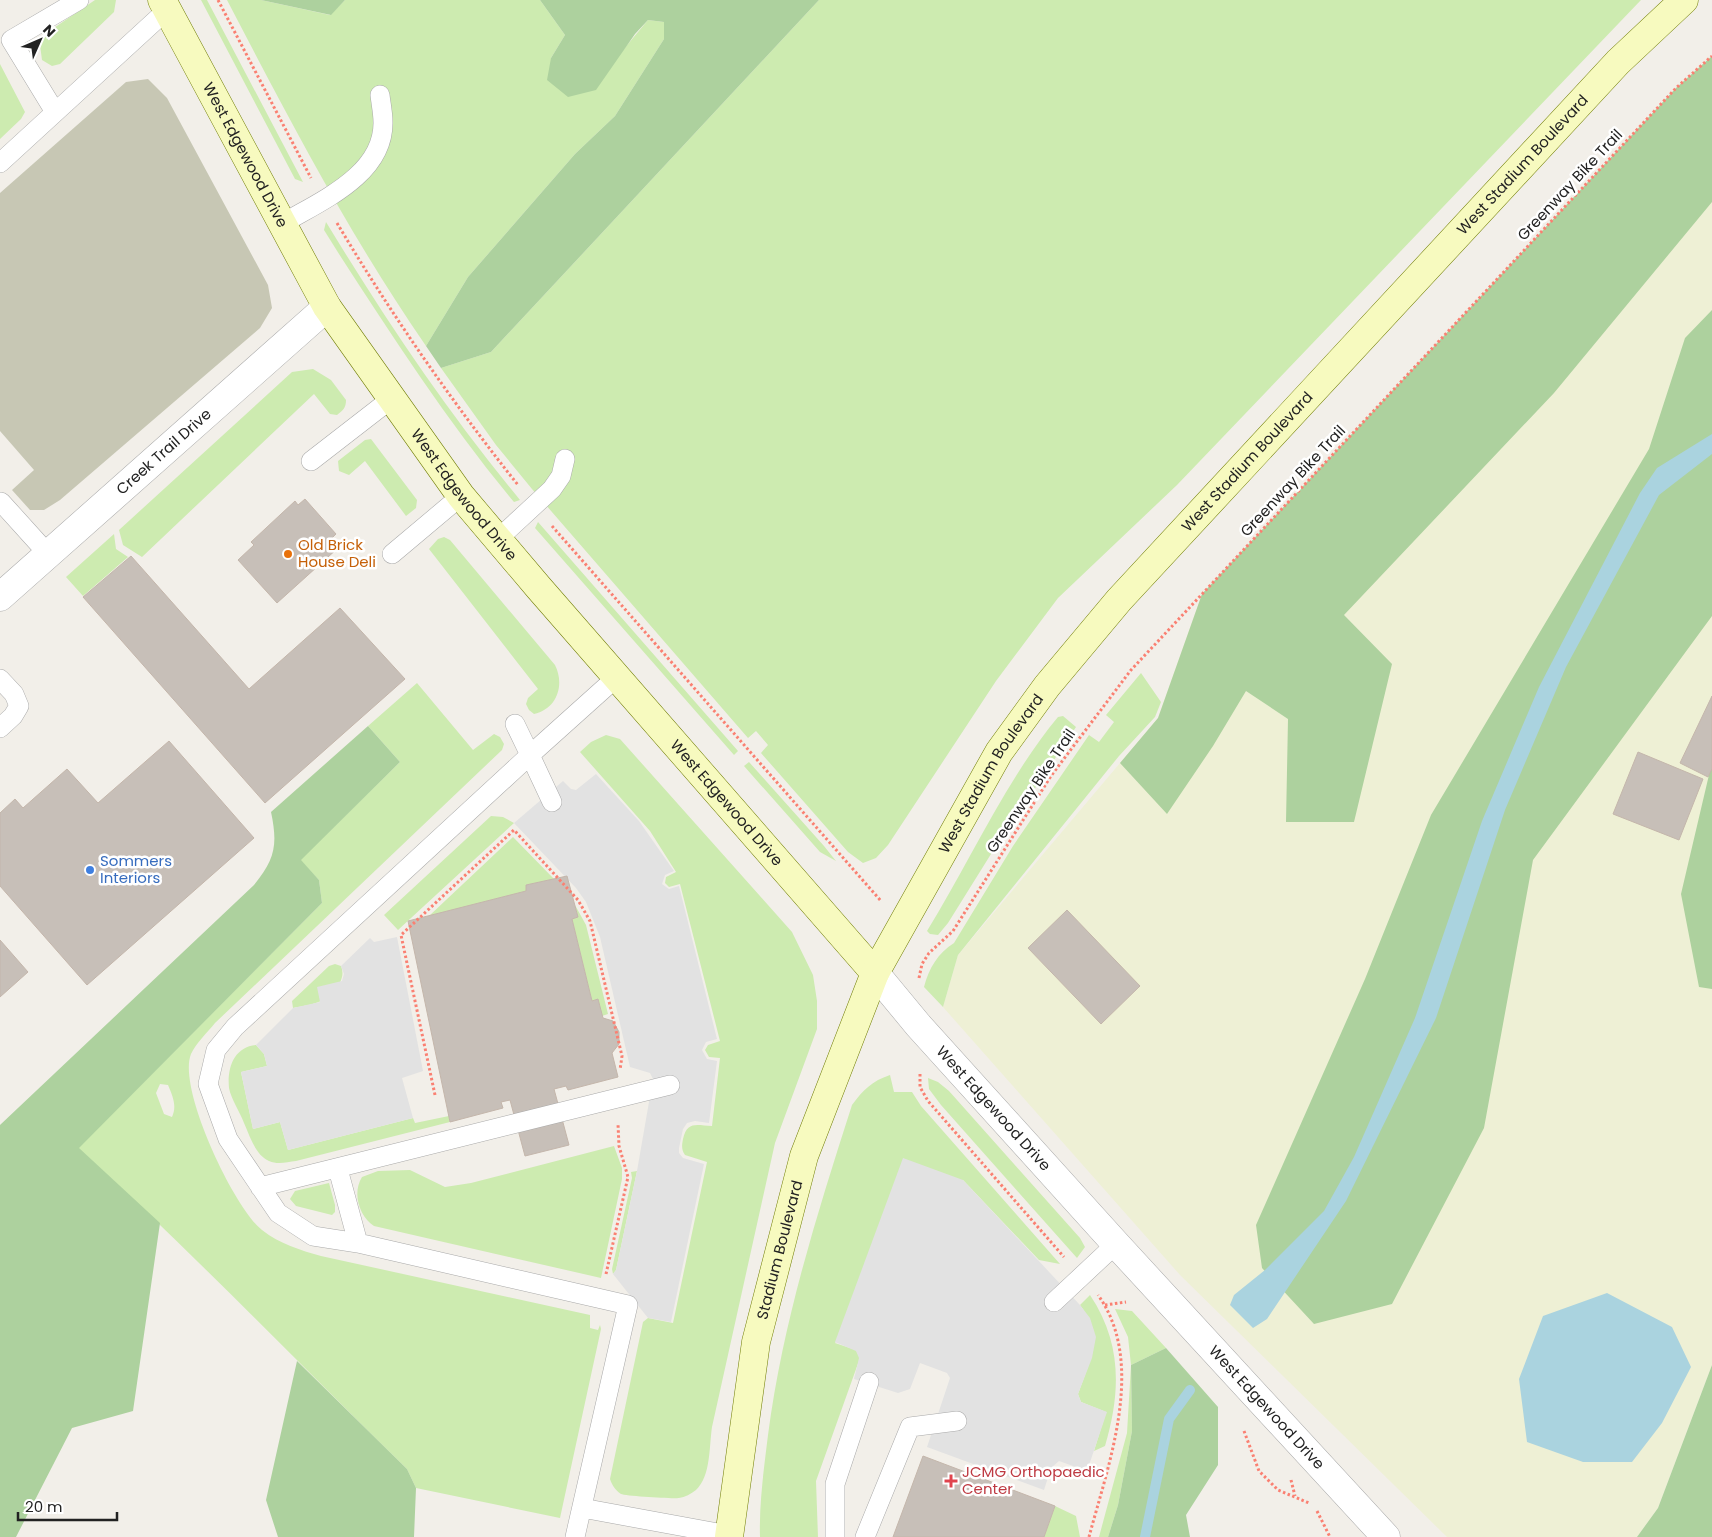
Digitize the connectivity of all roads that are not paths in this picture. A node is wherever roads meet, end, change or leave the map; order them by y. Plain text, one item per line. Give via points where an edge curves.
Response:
1 (79, 0) edge
2 (1684, 0) edge
3 (165, 5) edge
4 (380, 95) dead end
5 (55, 112) junction
6 (0, 163) edge
7 (282, 224) junction
8 (327, 307) junction
9 (391, 399) junction
10 (565, 459) dead end
11 (310, 461) dead end
12 (462, 496) junction
13 (1, 502) edge
14 (498, 539) junction
15 (48, 554) junction
16 (392, 554) dead end
17 (0, 598) edge
18 (618, 676) junction
19 (0, 679) edge
20 (515, 724) dead end
21 (0, 728) edge
22 (530, 755) junction
23 (552, 802) dead end
24 (875, 973) junction
25 (670, 1085) dead end
26 (338, 1168) junction
27 (260, 1187) junction
28 (358, 1243) junction
29 (1116, 1244) junction
30 (1054, 1302) dead end
31 (869, 1382) dead end
32 (957, 1420) dead end
33 (582, 1508) junction
34 (729, 1536) edge
35 (575, 1537) edge
36 (835, 1537) edge
37 (865, 1537) edge
38 (1386, 1537) edge

1 - 5 lane via 11,40
2 - 24 main road, West Stadium Boulevard via 1618,62 1076,650 998,752
3 - 5 lane
3 - 7 main road, West Edgewood Drive
4 - 7 lane via 384,123 378,147 367,167 344,186
5 - 6 lane
7 - 8 main road, West Edgewood Drive
8 - 9 main road, West Edgewood Drive
8 - 15 street, Creek Trail Drive
9 - 11 lane
9 - 12 main road, West Edgewood Drive
10 - 14 lane via 561,476 552,489
12 - 14 main road, West Edgewood Drive
12 - 16 lane
13 - 15 lane
14 - 18 main road, West Edgewood Drive
15 - 17 street, Creek Trail Drive
18 - 22 lane
18 - 24 main road, West Edgewood Drive
19 - 21 lane via 14,694 18,706
20 - 22 lane
22 - 23 lane
22 - 27 lane via 235,1028 216,1050 208,1084 228,1139
24 - 29 street, West Edgewood Drive
24 - 34 main road, Stadium Boulevard via 804,1156 756,1342
25 - 26 lane
26 - 27 lane
26 - 28 lane
27 - 28 lane via 278,1213 313,1236
28 - 33 lane via 628,1305
29 - 30 lane
29 - 38 street, West Edgewood Drive
31 - 36 lane via 835,1484
32 - 37 lane via 910,1427
33 - 34 lane
33 - 35 lane

